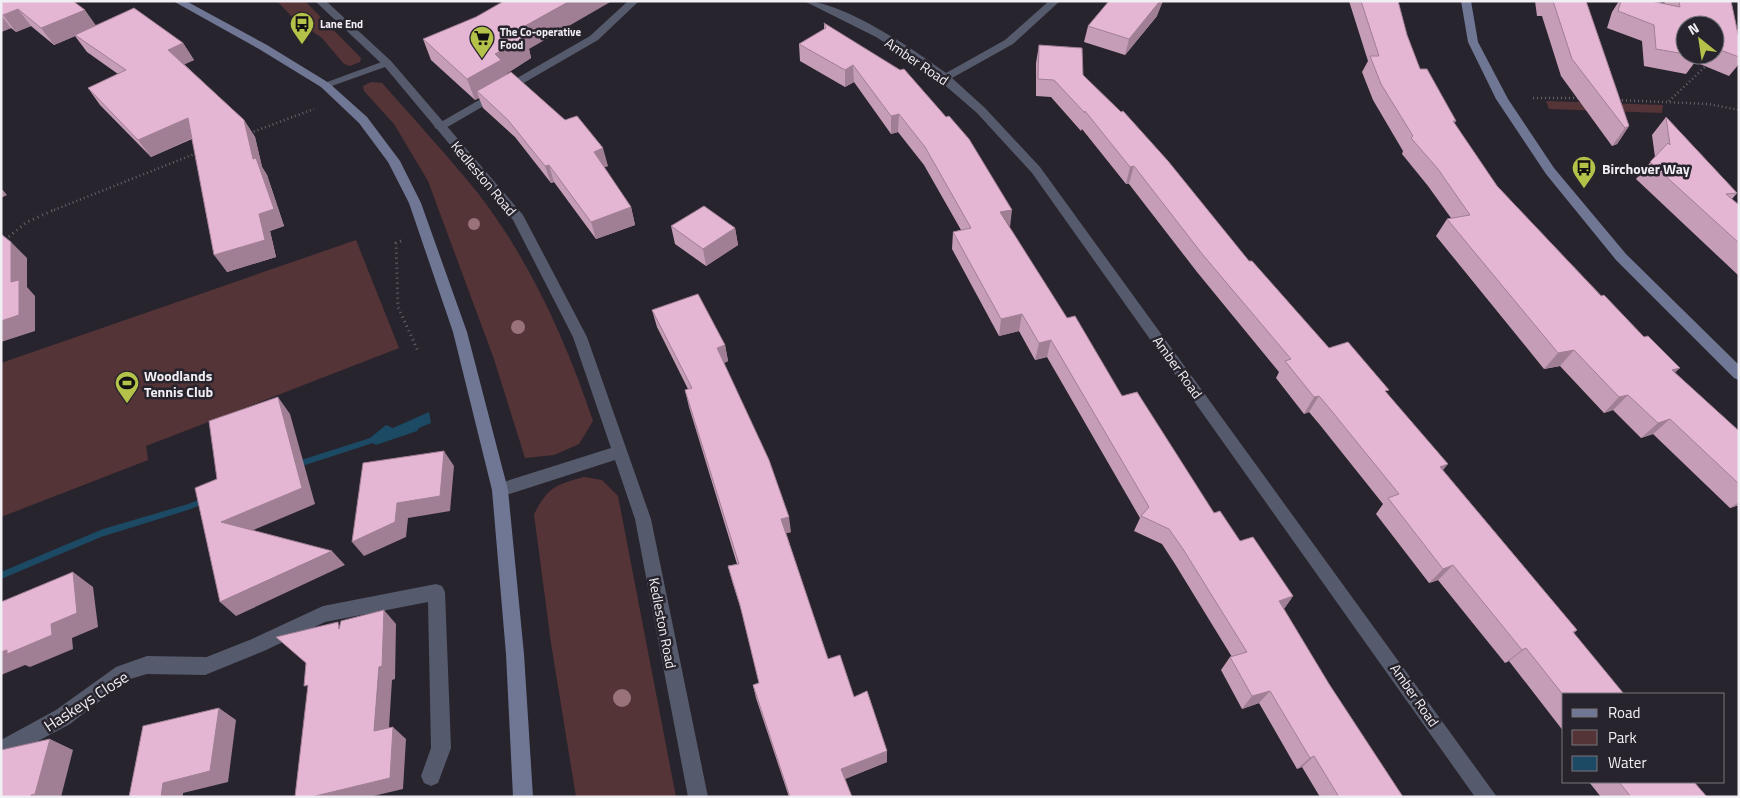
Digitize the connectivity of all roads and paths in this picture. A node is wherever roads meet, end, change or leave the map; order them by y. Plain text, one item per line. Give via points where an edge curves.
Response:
1 (204, 1) edge
2 (320, 1) edge
3 (634, 1) edge
4 (809, 1) edge
5 (1055, 1) edge
6 (1466, 1) edge
7 (184, 5) edge
8 (387, 63) junction
9 (1707, 65) edge
10 (944, 78) junction
11 (324, 86) junction
12 (340, 99) junction
13 (1502, 99) junction
14 (1590, 99) edge
15 (1610, 99) edge
16 (1669, 102) junction
17 (1739, 110) edge
18 (440, 126) junction
19 (250, 133) dead end
20 (204, 150) edge
21 (425, 233) junction
22 (1, 243) edge
23 (418, 351) dead end
24 (1739, 374) edge
25 (621, 451) junction
26 (500, 490) junction
27 (1, 751) edge
28 (431, 776) dead end
29 (523, 797) edge
30 (698, 797) edge
31 (1487, 797) edge

1 - 7 street
2 - 8 street, Kedleston Road
3 - 18 street via 582,45
4 - 10 street, Amber Road via 886,39
5 - 10 street via 1009,42
6 - 13 street via 1474,42
7 - 11 street via 263,47
8 - 11 street
8 - 18 street, Kedleston Road
9 - 16 path
10 - 31 street, Amber Road via 1002,131 1036,170
11 - 12 street
12 - 19 path
12 - 21 street via 363,120 394,161 415,203
13 - 14 path
13 - 24 street via 1550,170 1592,223 1644,280
15 - 16 path
16 - 17 path
18 - 25 street, Kedleston Road via 518,218 580,337
20 - 22 path via 50,211 27,222
21 - 23 path via 396,243 398,307
21 - 26 street via 460,332
25 - 26 street
25 - 30 street, Kedleston Road via 643,519
26 - 29 street via 515,654
27 - 28 street, Haskeys Close via 63,717 122,673 147,665 205,666 323,614 436,592 441,748

